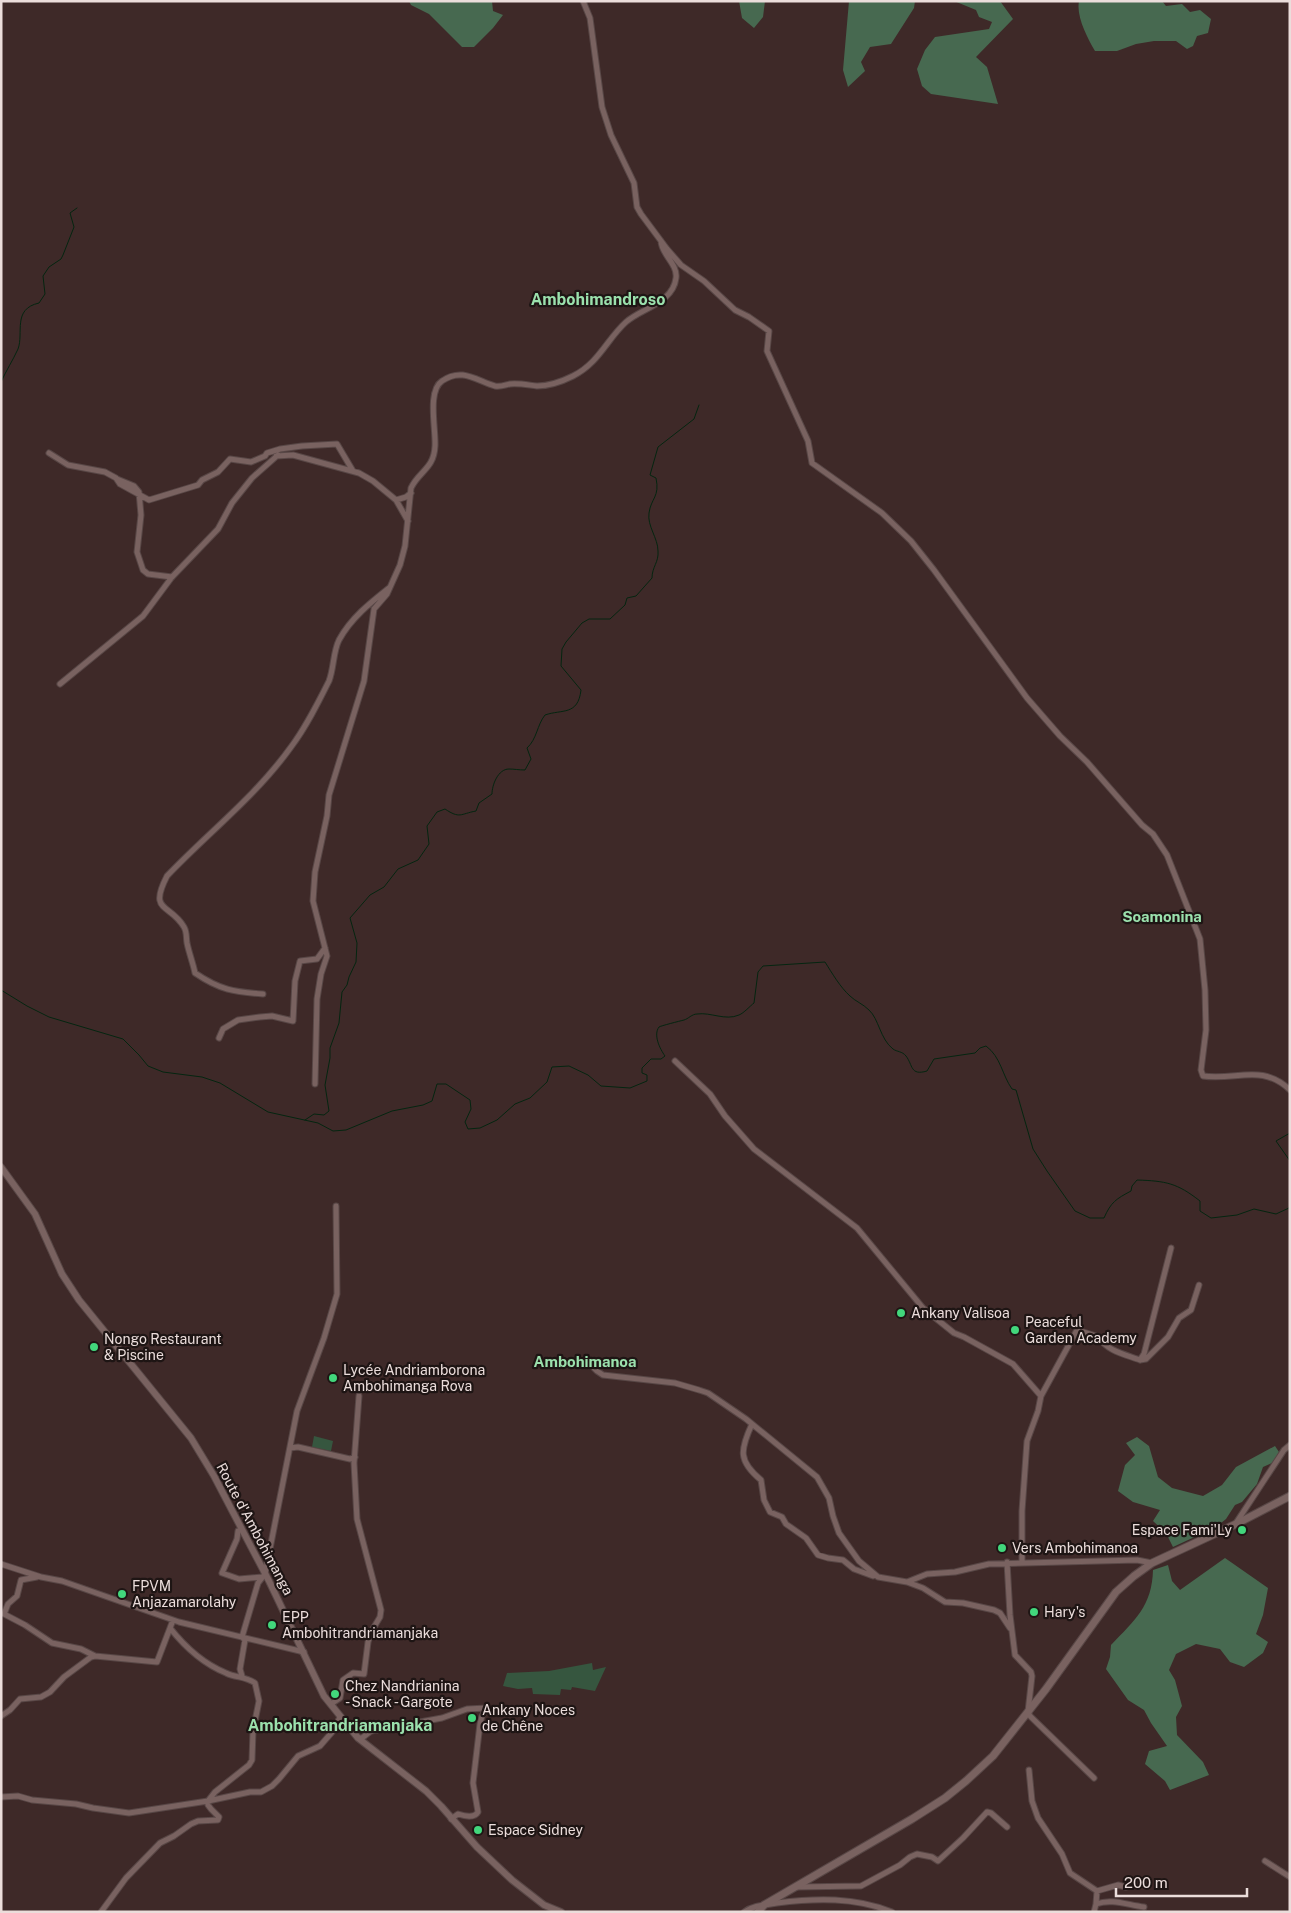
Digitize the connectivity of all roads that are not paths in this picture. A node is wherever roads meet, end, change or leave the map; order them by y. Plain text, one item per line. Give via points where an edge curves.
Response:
1 (583, 1) edge
2 (661, 240) junction
3 (49, 453) dead end
4 (278, 455) junction
5 (265, 456) junction
6 (353, 471) junction
7 (411, 492) junction
8 (139, 495) junction
9 (396, 500) junction
10 (408, 521) junction
11 (172, 577) junction
12 (390, 588) junction
13 (60, 684) dead end
14 (325, 948) junction
15 (263, 994) dead end
16 (219, 1038) dead end
17 (676, 1061) dead end
18 (315, 1084) dead end
19 (1290, 1090) edge
20 (1, 1166) edge
21 (336, 1206) dead end
22 (1171, 1248) dead end
23 (1199, 1285) dead end
24 (1140, 1360) junction
25 (590, 1364) dead end
26 (359, 1396) dead end
27 (1042, 1396) junction
28 (752, 1424) junction
29 (1290, 1445) edge
30 (290, 1448) junction
31 (355, 1457) junction
32 (1290, 1496) edge
33 (1236, 1524) junction
34 (238, 1531) dead end
35 (1008, 1562) junction
36 (1022, 1563) junction
37 (1152, 1563) junction
38 (1, 1564) edge
39 (264, 1576) junction
40 (873, 1576) dead end
41 (41, 1577) junction
42 (907, 1582) junction
43 (173, 1620) junction
44 (170, 1628) junction
45 (1012, 1632) junction
46 (242, 1637) junction
47 (304, 1652) junction
48 (95, 1656) junction
49 (242, 1676) junction
50 (331, 1704) junction
51 (1028, 1712) junction
52 (1, 1716) edge
53 (340, 1717) junction
54 (358, 1738) junction
55 (1029, 1770) dead end
56 (1094, 1778) dead end
57 (1, 1797) edge
58 (208, 1801) junction
59 (451, 1819) junction
60 (1007, 1827) dead end
61 (1264, 1861) dead end
62 (1290, 1876) edge
63 (795, 1887) junction
64 (1126, 1887) dead end
65 (1097, 1891) junction
66 (1096, 1904) junction
67 (764, 1905) junction
68 (1144, 1907) dead end
69 (101, 1912) edge
70 (560, 1912) edge
71 (744, 1912) edge
72 (758, 1912) edge
73 (892, 1912) edge
74 (1094, 1912) edge

1 - 2 street via 590,18 598,86 608,128 634,183 637,207
2 - 7 street via 661,247 675,270 673,287 657,304 626,322 601,354 576,375 540,386 494,386 463,375 442,380 436,386 433,391 434,453 429,467 414,481
2 - 19 street via 681,265 729,305 768,329 767,351 808,441 812,464 882,513 919,550 1027,698 1152,834 1167,855 1201,944 1206,1030 1201,1065 1203,1076 1267,1076
3 - 8 street via 68,465 106,472 134,486
4 - 5 street
4 - 6 street via 293,455
4 - 11 street via 252,478 232,503 218,530
5 - 6 street via 286,448 337,444
5 - 8 street via 251,462 230,459 218,472 198,485 154,500
6 - 9 street via 373,481
7 - 9 street
7 - 10 street
8 - 11 street via 141,515 137,552 143,570 148,574
9 - 10 street
10 - 12 street via 406,546
11 - 13 street via 143,616
12 - 14 street via 374,609 364,681 329,794 313,901
12 - 15 street via 357,615 341,636 329,680 291,747 256,790 167,876 160,889 159,900 164,910 185,928 195,973 229,990
14 - 16 street via 316,959 300,961 295,981 293,1021 272,1016 238,1020 222,1028
14 - 18 street via 328,956 317,999
17 - 27 street via 710,1094 724,1116 754,1149 857,1228 924,1308 954,1333 1013,1364
20 - 39 street, Route d'Ambohimanga via 35,1214 62,1274 79,1300 191,1438 214,1476
21 - 30 street via 337,1294 297,1412
22 - 24 street
23 - 24 street via 1191,1310 1179,1318 1154,1352
24 - 27 street via 1107,1346 1099,1337 1077,1330
25 - 28 street via 603,1375 675,1383 708,1393
26 - 31 street
27 - 36 street via 1026,1446
28 - 40 street via 743,1457 749,1470 761,1480 764,1500 770,1512 806,1538 818,1555 843,1560 854,1569
28 - 42 street via 817,1477 829,1498 840,1533 859,1561 878,1576
29 - 33 street
30 - 31 street via 350,1459
30 - 39 street
31 - 50 street via 356,1519 381,1610 368,1642 364,1674 353,1673 343,1680 340,1698
32 - 33 main road
33 - 37 main road
34 - 39 street via 222,1573 239,1579
35 - 36 street
35 - 42 street via 927,1574
35 - 45 street
36 - 37 street via 1137,1560
37 - 51 main road via 1116,1592
38 - 41 street
39 - 46 street via 258,1583
39 - 47 street, Route d'Ambohimanga
41 - 43 street via 62,1581
41 - 48 street via 21,1580 17,1596 8,1604 4,1614 52,1643
42 - 45 street via 945,1602 994,1610
43 - 44 street
43 - 46 street
44 - 48 street via 157,1662
44 - 49 street via 207,1663 228,1674
45 - 51 street via 1015,1655 1032,1676
46 - 47 street
46 - 49 street via 245,1640 240,1669
47 - 50 street, Route d'Ambohimanga via 324,1696
48 - 52 street via 64,1677 50,1692 41,1697 20,1699
49 - 58 street via 255,1683 258,1692 252,1760
50 - 53 street, Route d'Ambohimanga
51 - 56 street
51 - 63 main road via 993,1756 945,1798
53 - 54 street, Route d'Ambohimanga
53 - 58 street via 333,1732 320,1746 298,1756 272,1786 260,1792
54 - 59 street, Route d'Ambohimanga via 426,1791
54 - 59 street via 371,1731 442,1718 467,1709 487,1708 480,1724 473,1783 478,1812 474,1816 458,1814
55 - 65 street via 1032,1800 1038,1818 1062,1854 1070,1873
57 - 58 street via 58,1801 129,1813
58 - 69 street via 218,1820 198,1821 160,1843 131,1872
59 - 70 street, Route d'Ambohimanga via 512,1880 544,1905
60 - 63 street via 987,1812 938,1861 917,1854 861,1886
61 - 62 street
63 - 67 main road
64 - 65 street via 1118,1885
65 - 66 street
66 - 68 street via 1117,1901
66 - 74 street
67 - 71 street
67 - 72 main road
67 - 73 street via 803,1900 848,1900 877,1905

